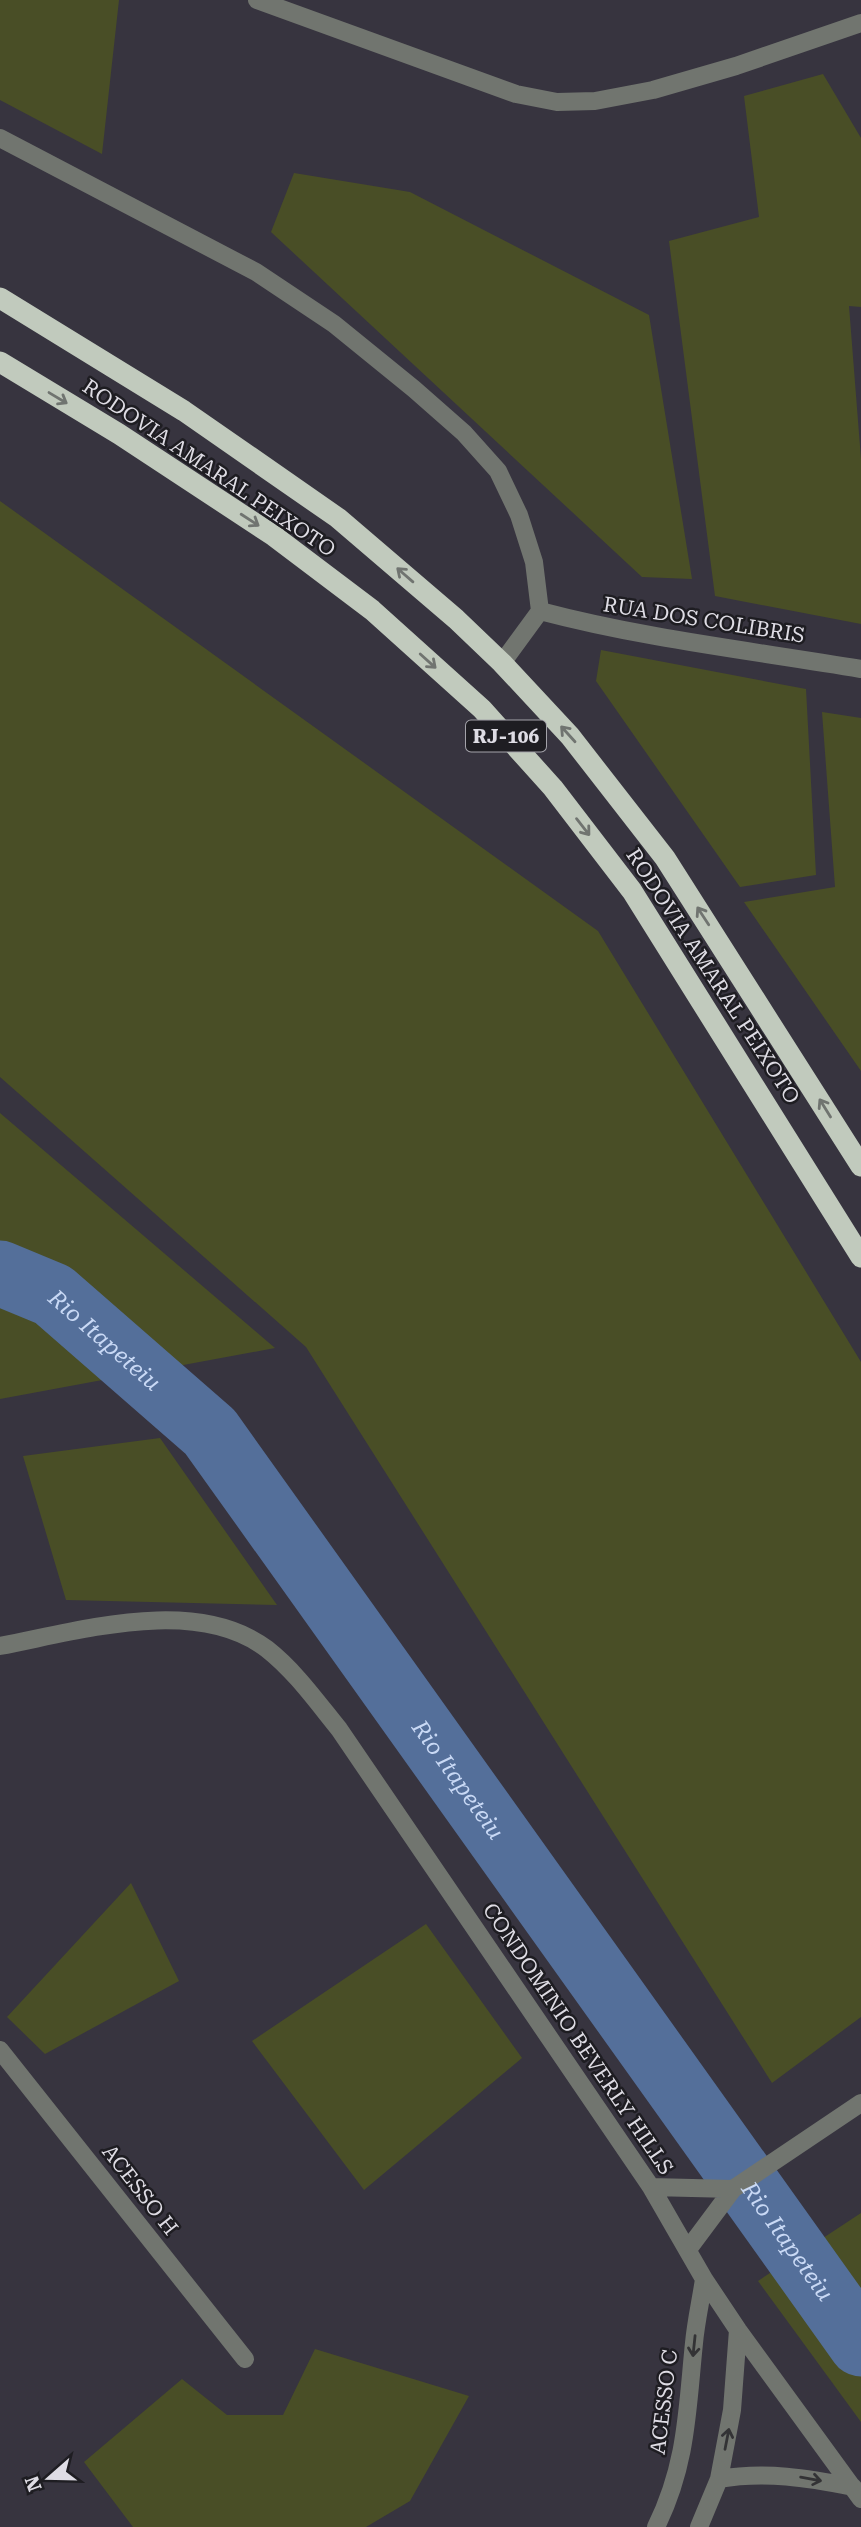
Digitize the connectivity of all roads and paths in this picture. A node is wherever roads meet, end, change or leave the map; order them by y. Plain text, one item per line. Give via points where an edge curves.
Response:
1 (257, 0) edge
2 (861, 23) edge
3 (0, 138) edge
4 (0, 298) edge
5 (0, 362) edge
6 (540, 611) junction
7 (502, 663) junction
8 (861, 669) edge
9 (861, 1166) edge
10 (861, 1257) edge
11 (0, 1646) edge
12 (0, 2050) edge
13 (861, 2103) edge
14 (651, 2186) junction
15 (737, 2187) junction
16 (688, 2248) junction
17 (704, 2278) junction
18 (738, 2330) junction
19 (245, 2360) dead end
20 (719, 2479) junction
21 (857, 2493) edge
22 (656, 2527) edge
23 (699, 2527) edge

1 - 2 street via 516,94 557,102 595,101 653,90
3 - 6 street via 256,272 334,324 414,389 498,471 534,562
7 -> 4 highway, RODOVIA AMARAL PEIXOTO / RJ-106 via 338,518 184,411
5 -> 10 highway, RODOVIA AMARAL PEIXOTO / RJ-106 via 274,536 372,610 482,709 553,788 632,891
6 - 7 street
6 - 8 street, RUA DOS COLIBRIS via 657,638
9 -> 7 highway, RODOVIA AMARAL PEIXOTO / RJ-106 via 666,858 570,736
11 - 14 street, CONDOMINIO BEVERLY HILLS via 134,1621 182,1621 230,1629 265,1648 293,1673 339,1729
12 - 19 street, ACESSO H
13 - 15 street
14 - 15 street
14 - 16 street, CONDOMINIO BEVERLY HILLS
15 - 16 street
16 - 17 street, CONDOMINIO BEVERLY HILLS
17 - 18 street, CONDOMINIO BEVERLY HILLS
17 -> 22 street, ACESSO C via 687,2431 679,2469
20 -> 18 street via 732,2410
18 - 21 street, CONDOMINIO BEVERLY HILLS
20 -> 21 street via 805,2477
20 - 23 street

